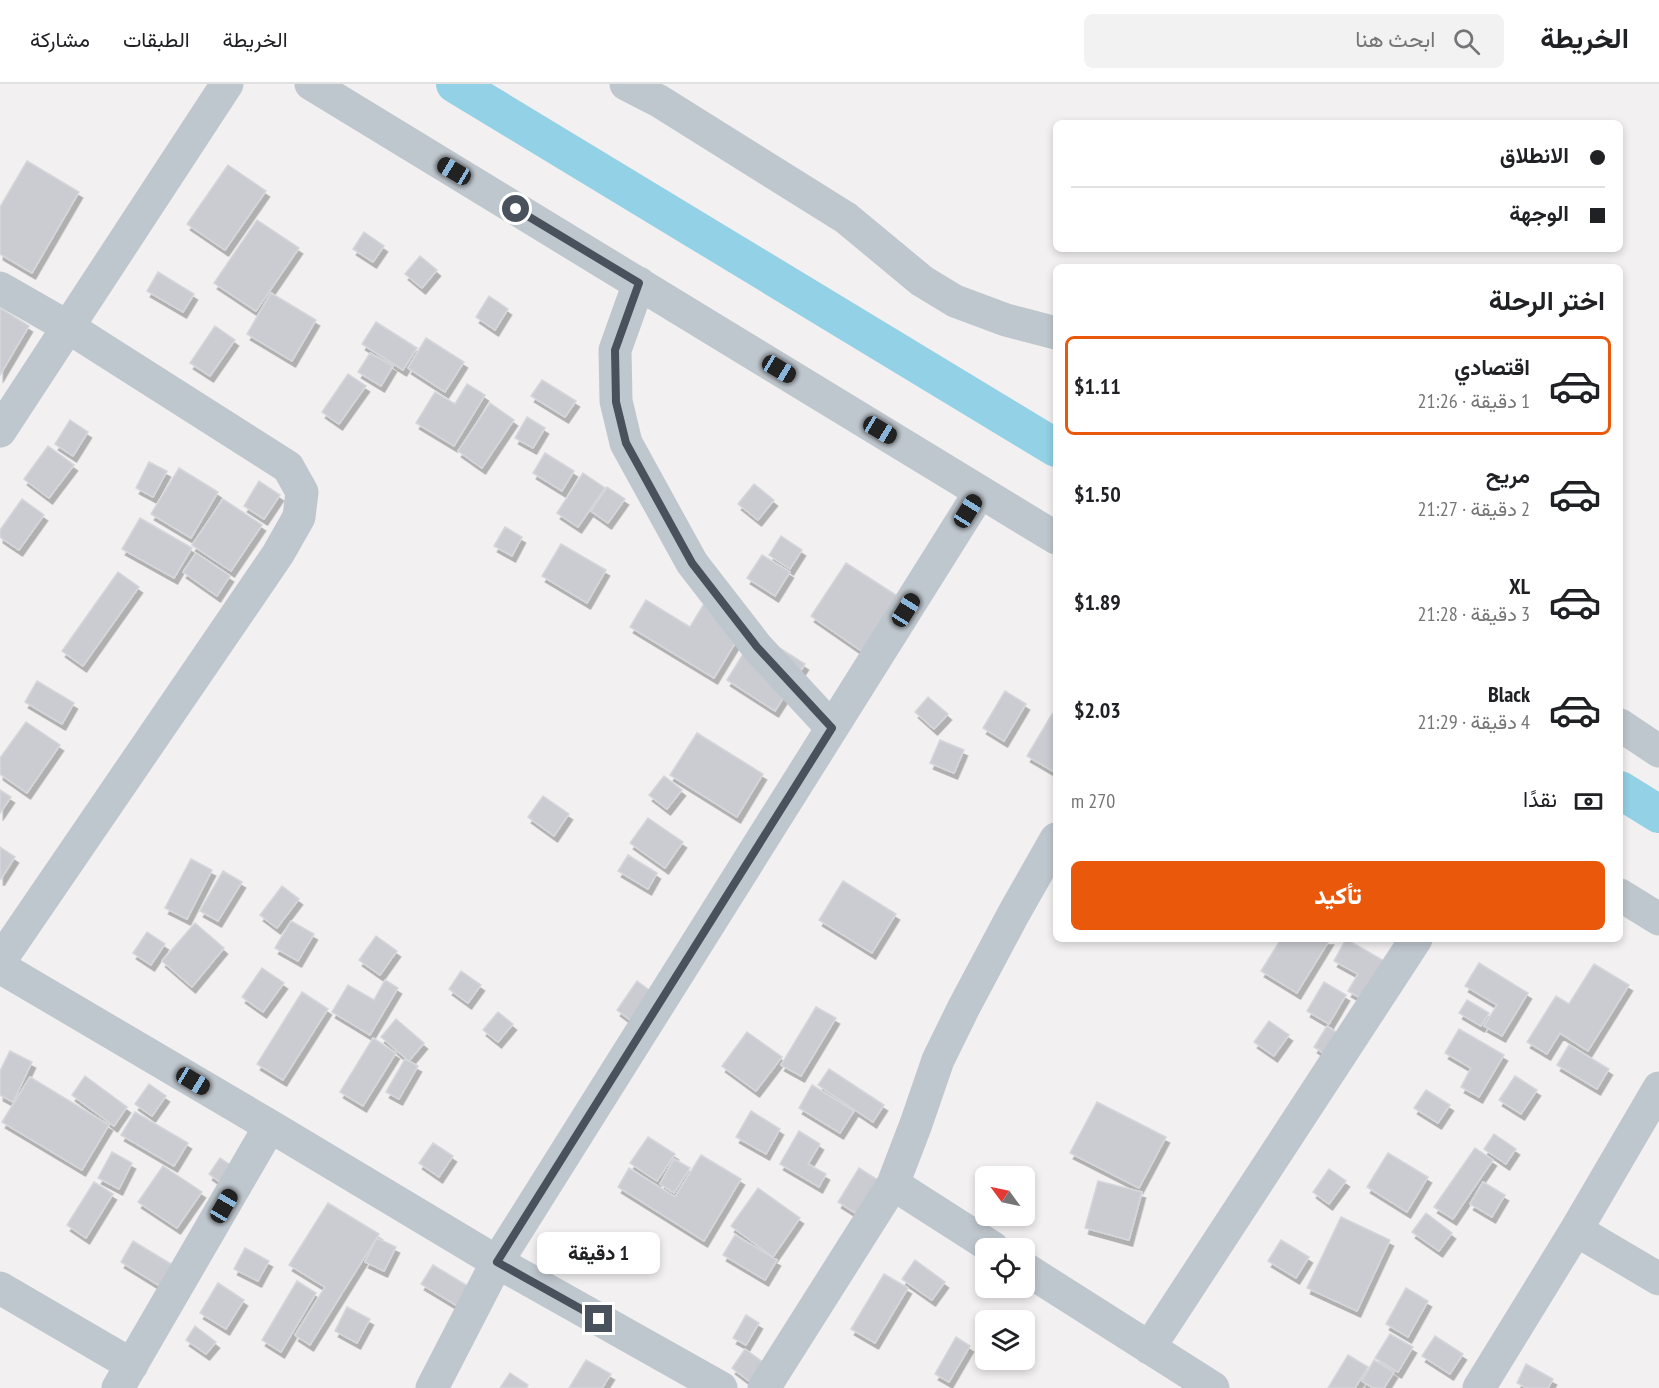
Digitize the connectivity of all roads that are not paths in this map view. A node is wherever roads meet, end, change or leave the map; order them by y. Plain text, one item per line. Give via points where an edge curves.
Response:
1 (227, 84) edge
2 (311, 84) edge
3 (626, 84) edge
4 (639, 283) junction
5 (0, 288) edge
6 (68, 327) junction
7 (1053, 332) edge
8 (0, 431) edge
9 (980, 492) junction
10 (1053, 536) edge
11 (1623, 727) edge
12 (832, 728) junction
13 (1659, 751) edge
14 (1053, 844) edge
15 (1623, 897) edge
16 (1659, 919) edge
17 (1414, 942) edge
18 (0, 961) edge
19 (0, 967) edge
20 (1659, 1088) edge
21 (270, 1126) junction
22 (893, 1184) junction
23 (1576, 1230) junction
24 (977, 1238) edge
25 (497, 1262) junction
26 (1035, 1275) edge
27 (1659, 1279) edge
28 (0, 1288) edge
29 (1149, 1348) junction
30 (125, 1376) edge
31 (432, 1388) edge
32 (721, 1388) edge
33 (764, 1388) edge
34 (1213, 1388) edge
35 (1479, 1388) edge

1 - 6 street
2 - 4 street
3 - 7 street via 846,218 922,281 955,300 1006,320
4 - 9 street
4 - 12 street via 615,350 616,402 626,443 692,563 757,647
5 - 6 street
6 - 8 street
6 - 18 street via 288,467 302,492 299,517 278,554
9 - 10 street
9 - 12 street
11 - 13 street
12 - 25 street
14 - 22 street via 938,1060
15 - 16 street
17 - 29 street
19 - 21 street
20 - 23 street
21 - 25 street
21 - 30 street
22 - 24 street
22 - 33 street
23 - 27 street
23 - 35 street
25 - 31 street
25 - 32 street
26 - 29 street
28 - 30 street
29 - 34 street

